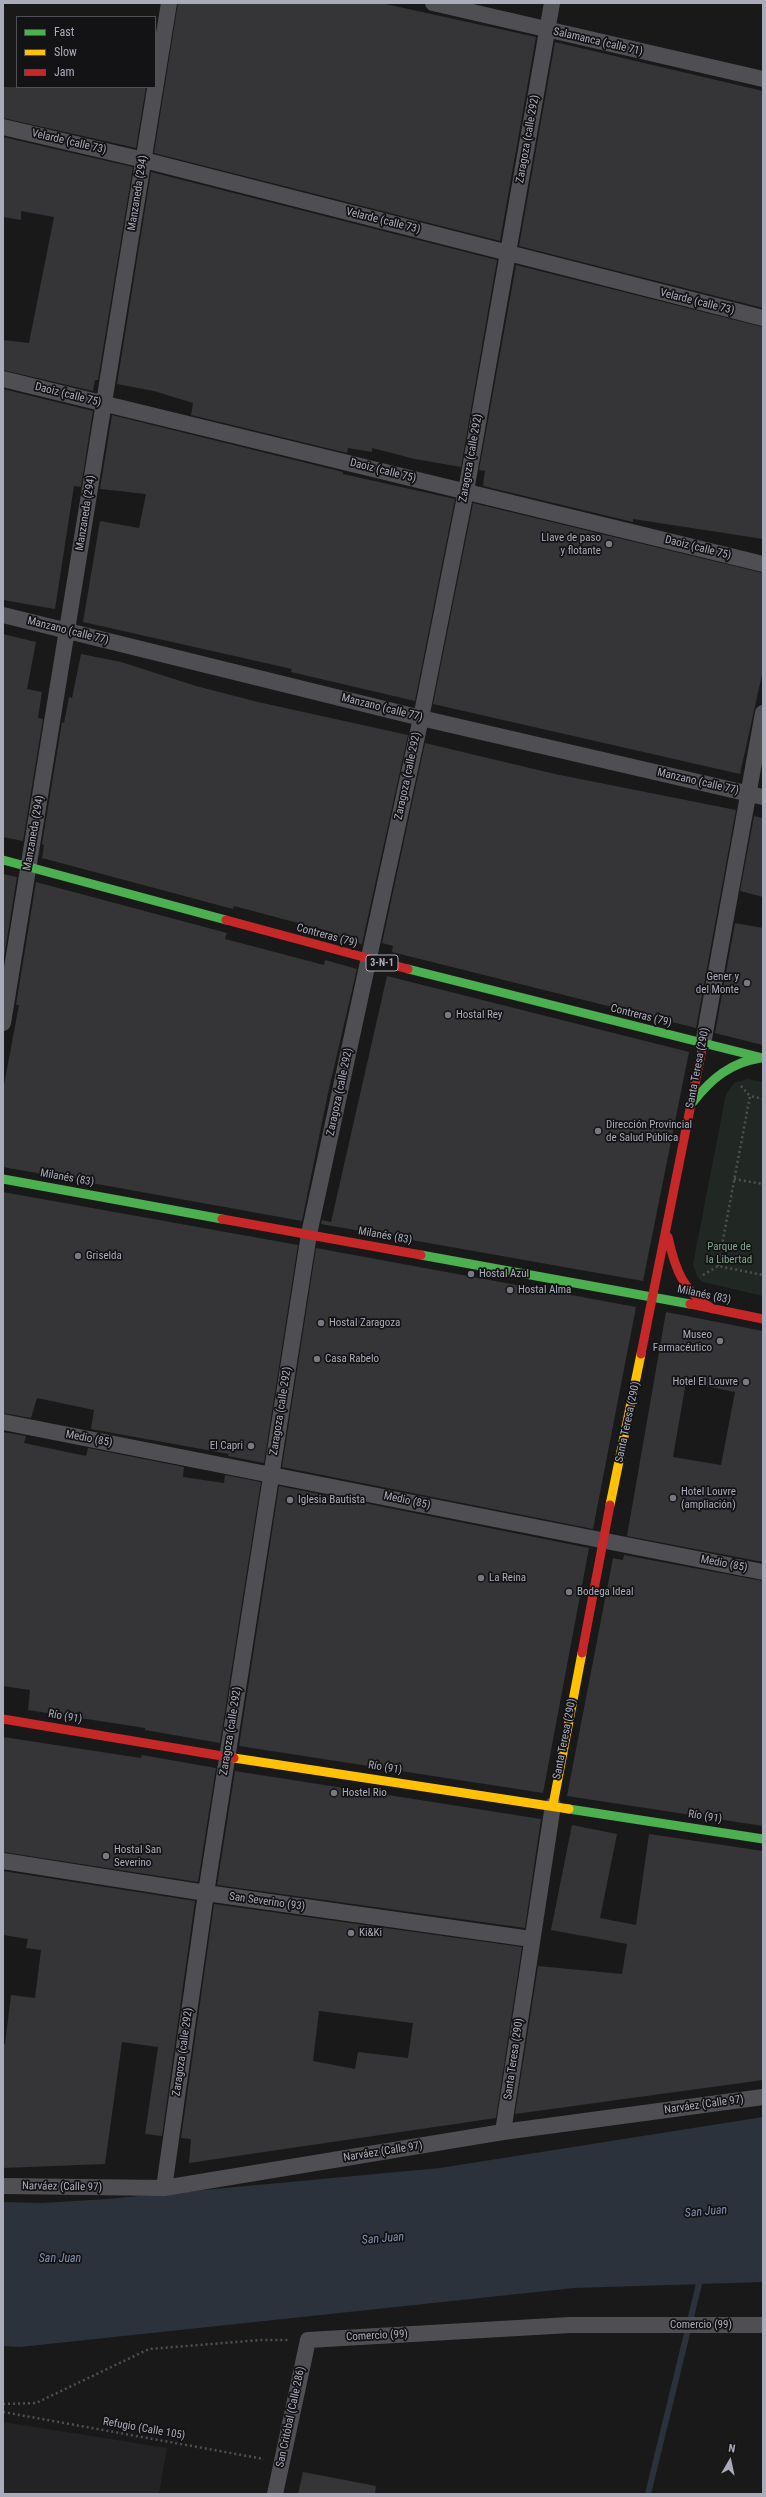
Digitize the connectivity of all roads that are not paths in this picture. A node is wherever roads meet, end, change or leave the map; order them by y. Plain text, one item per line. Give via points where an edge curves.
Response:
1 (168, 3) edge
2 (432, 3) edge
3 (552, 3) edge
4 (547, 31) junction
5 (763, 79) edge
6 (156, 82) edge
7 (155, 88) edge
8 (3, 127) edge
9 (144, 160) junction
10 (508, 254) junction
11 (763, 318) edge
12 (3, 379) edge
13 (103, 403) junction
14 (466, 491) junction
15 (763, 564) edge
16 (3, 616) edge
17 (68, 631) junction
18 (763, 713) edge
19 (421, 718) junction
20 (755, 795) edge
21 (3, 860) edge
22 (28, 867) junction
23 (369, 959) junction
24 (3, 1023) edge
25 (703, 1044) junction
26 (762, 1058) edge
27 (692, 1104) junction
28 (3, 1179) edge
29 (667, 1232) junction
30 (309, 1234) junction
31 (654, 1297) junction
32 (715, 1310) junction
33 (763, 1319) edge
34 (3, 1422) edge
35 (272, 1473) junction
36 (603, 1542) junction
37 (763, 1572) edge
38 (3, 1719) edge
39 (227, 1757) junction
40 (552, 1805) junction
41 (763, 1838) edge
42 (3, 1861) edge
43 (206, 1893) junction
44 (531, 1939) junction
45 (763, 2097) edge
46 (503, 2132) junction
47 (3, 2186) edge
48 (164, 2188) junction
49 (763, 2325) edge
50 (308, 2340) joint
51 (275, 2494) edge

1 - 6 street, Manzaneda (294)
2 - 4 street, Salamanca (calle 71)
3 - 4 street, Zaragoza (calle 292)
4 - 5 street, Salamanca (calle 71)
4 - 10 street, Zaragoza (calle 292)
7 - 9 street, Manzaneda (294)
8 - 9 street, Velarde (calle 73)
9 - 10 street, Velarde (calle 73)
9 - 13 street, Manzaneda (294)
10 - 11 street, Velarde (calle 73)
10 - 14 street, Zaragoza (calle 292)
12 - 13 street, Daoiz (calle 75)
13 - 14 street, Daoiz (calle 75)
13 - 17 street, Manzaneda (294)
14 - 15 street, Daoiz (calle 75)
14 - 19 street, Zaragoza (calle 292)
16 - 17 street, Manzano (calle 77)
17 - 19 street, Manzano (calle 77)
17 - 22 street, Manzaneda (294)
18 - 20 street, Santa Teresa (290)
19 - 20 street, Manzano (calle 77)
19 - 23 street, Zaragoza (calle 292)
20 - 25 street, Santa Teresa (290)
21 - 22 street, Contreras (79) / 3-N-1
22 - 23 street, Contreras (79) / 3-N-1
22 - 24 street, Manzaneda (294)
23 - 25 street, Contreras (79) / 3-N-1
23 - 30 street, Zaragoza (calle 292)
25 - 26 street, Contreras (79) / 3-N-1
25 - 27 street, Santa Teresa (290)
26 - 27 street via 739,1061 727,1068 714,1078
27 - 29 street, Santa Teresa (290)
28 - 30 street, Milanés (83)
29 - 31 street, Santa Teresa (290)
29 - 32 street via 671,1253 683,1286 700,1303
30 - 31 street, Milanés (83)
30 - 35 street, Zaragoza (calle 292)
31 - 32 street, Milanés (83)
31 - 36 street, Santa Teresa (290)
32 - 33 street, Milanés (83)
34 - 35 street, Medio (85)
35 - 36 street, Medio (85)
35 - 39 street, Zaragoza (calle 292)
36 - 37 street, Medio (85)
36 - 40 street, Santa Teresa (290)
38 - 39 street, Río (91)
39 - 40 street, Río (91)
39 - 43 street, Zaragoza (calle 292)
40 - 41 street, Río (91)
40 - 44 street, Santa Teresa (290)
42 - 43 street, San Severino (93)
43 - 44 street, San Severino (93)
43 - 48 street, Zaragoza (calle 292)
44 - 46 street, Santa Teresa (290)
45 - 46 street, Narváez (Calle 97)
46 - 48 street, Narváez (Calle 97)
47 - 48 street, Narváez (Calle 97)
49 - 50 street, Comercio (99) via 570,2325
50 - 51 street, San Critóbal (Calle 286)

